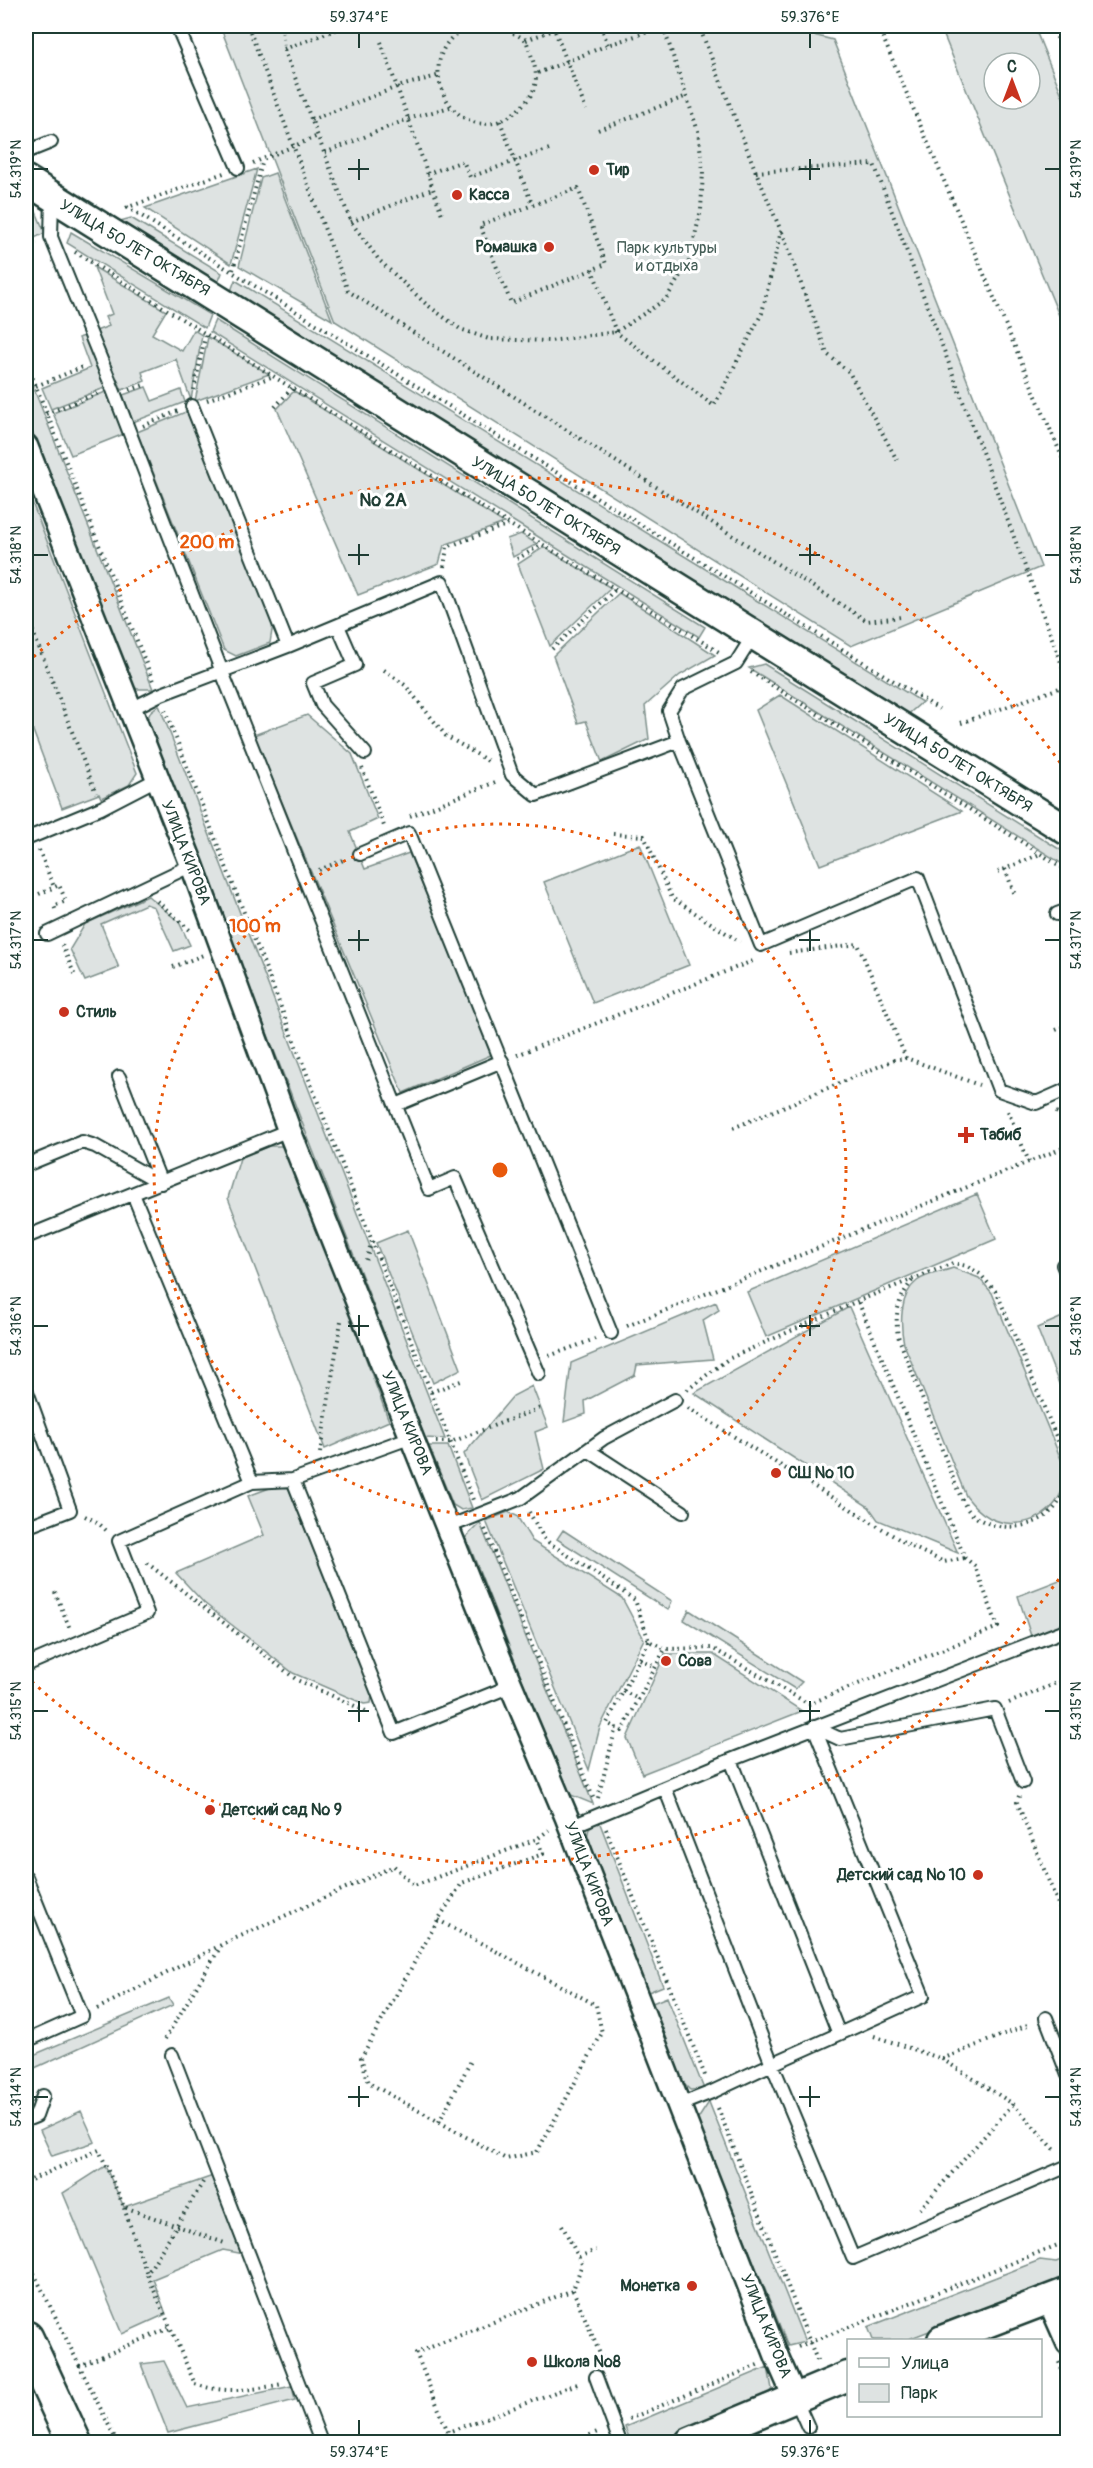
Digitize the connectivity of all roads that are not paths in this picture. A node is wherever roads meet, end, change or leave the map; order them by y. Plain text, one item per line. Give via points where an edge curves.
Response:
1 (177, 26) edge
2 (51, 142) dead end
3 (26, 152) edge
4 (238, 168) road end
5 (26, 180) edge
6 (52, 197) junction
7 (192, 406) road end
8 (26, 446) edge
9 (338, 626) junction
10 (753, 636) junction
11 (288, 646) junction
12 (222, 672) junction
13 (129, 710) junction
14 (679, 741) junction
15 (365, 753) dead end
16 (157, 780) junction
17 (1068, 831) edge
18 (29, 837) edge
19 (360, 854) road end
20 (192, 866) junction
21 (55, 931) road end
22 (502, 1060) junction
23 (119, 1077) dead end
24 (1068, 1089) edge
25 (396, 1104) junction
26 (289, 1130) junction
27 (26, 1165) edge
28 (161, 1183) junction
29 (133, 1194) junction
30 (26, 1237) edge
31 (611, 1333) road end
32 (539, 1374) dead end
33 (26, 1389) edge
34 (675, 1400) road end
35 (413, 1440) junction
36 (588, 1450) junction
37 (293, 1480) junction
38 (252, 1482) junction
39 (683, 1512) dead end
40 (26, 1527) edge
41 (448, 1527) junction
42 (1068, 1629) edge
43 (26, 1665) edge
44 (511, 1686) junction
45 (814, 1727) junction
46 (731, 1760) junction
47 (1023, 1782) road end
48 (664, 1788) junction
49 (569, 1823) junction
50 (26, 1877) edge
51 (1046, 2018) road end
52 (839, 2034) junction
53 (26, 2042) edge
54 (172, 2055) dead end
55 (772, 2064) junction
56 (1068, 2074) edge
57 (43, 2096) dead end
58 (679, 2105) junction
59 (26, 2120) edge
60 (1068, 2166) edge
61 (1058, 2296) edge
62 (26, 2338) edge
63 (945, 2339) edge
64 (1068, 2343) edge
65 (596, 2377) road end
66 (838, 2380) edge
67 (795, 2398) junction
68 (808, 2427) dead end
69 (74, 2442) edge
70 (321, 2442) edge
71 (620, 2442) edge
72 (690, 2442) edge

1 - 4 lane
2 - 3 lane
5 - 6 street, УЛИЦА 50 ЛЕТ ОКТЯБРЯ
6 - 10 street, УЛИЦА 50 ЛЕТ ОКТЯБРЯ
6 - 12 lane via 51,237
7 - 11 lane
8 - 13 street, УЛИЦА КИРОВА
9 - 11 lane
9 - 14 lane via 442,582 512,775 537,795
9 - 15 lane via 355,665 313,684 322,705
10 - 14 lane via 736,663 683,689 669,711
10 - 17 street, УЛИЦА 50 ЛЕТ ОКТЯБРЯ
11 - 12 lane
12 - 13 lane
12 - 25 lane
13 - 16 street, УЛИЦА КИРОВА
14 - 24 lane via 761,945 918,878 999,1090 1036,1103
16 - 18 lane
16 - 20 street, УЛИЦА КИРОВА
19 - 22 lane via 409,833
20 - 21 lane
20 - 26 street, УЛИЦА КИРОВА
22 - 25 lane
22 - 31 lane
23 - 28 lane
25 - 32 lane via 429,1189 455,1178
26 - 28 lane
26 - 35 street, УЛИЦА КИРОВА
27 - 28 lane via 82,1142
28 - 29 lane
29 - 30 lane
29 - 38 lane
33 - 40 lane via 70,1510
34 - 36 lane
35 - 37 lane
35 - 41 street, УЛИЦА КИРОВА
36 - 39 lane
36 - 41 lane via 521,1498
37 - 38 lane
37 - 44 lane via 394,1733
38 - 43 lane via 119,1541 147,1613
41 - 44 street, УЛИЦА КИРОВА
42 - 45 lane
44 - 49 street, УЛИЦА КИРОВА
45 - 46 lane
45 - 47 lane via 840,1739 995,1709
45 - 52 lane via 923,1996
46 - 48 lane
46 - 52 lane
48 - 49 lane
48 - 55 lane
49 - 58 street, УЛИЦА КИРОВА
50 - 53 lane via 82,2016
51 - 56 lane
52 - 55 lane
54 - 70 lane
55 - 58 lane
55 - 60 lane via 852,2259
57 - 59 lane via 36,2116
58 - 67 street, УЛИЦА КИРОВА via 724,2227
61 - 63 street
61 - 64 street
62 - 69 main road
65 - 71 lane
66 - 67 street
67 - 68 lane
67 - 72 street

